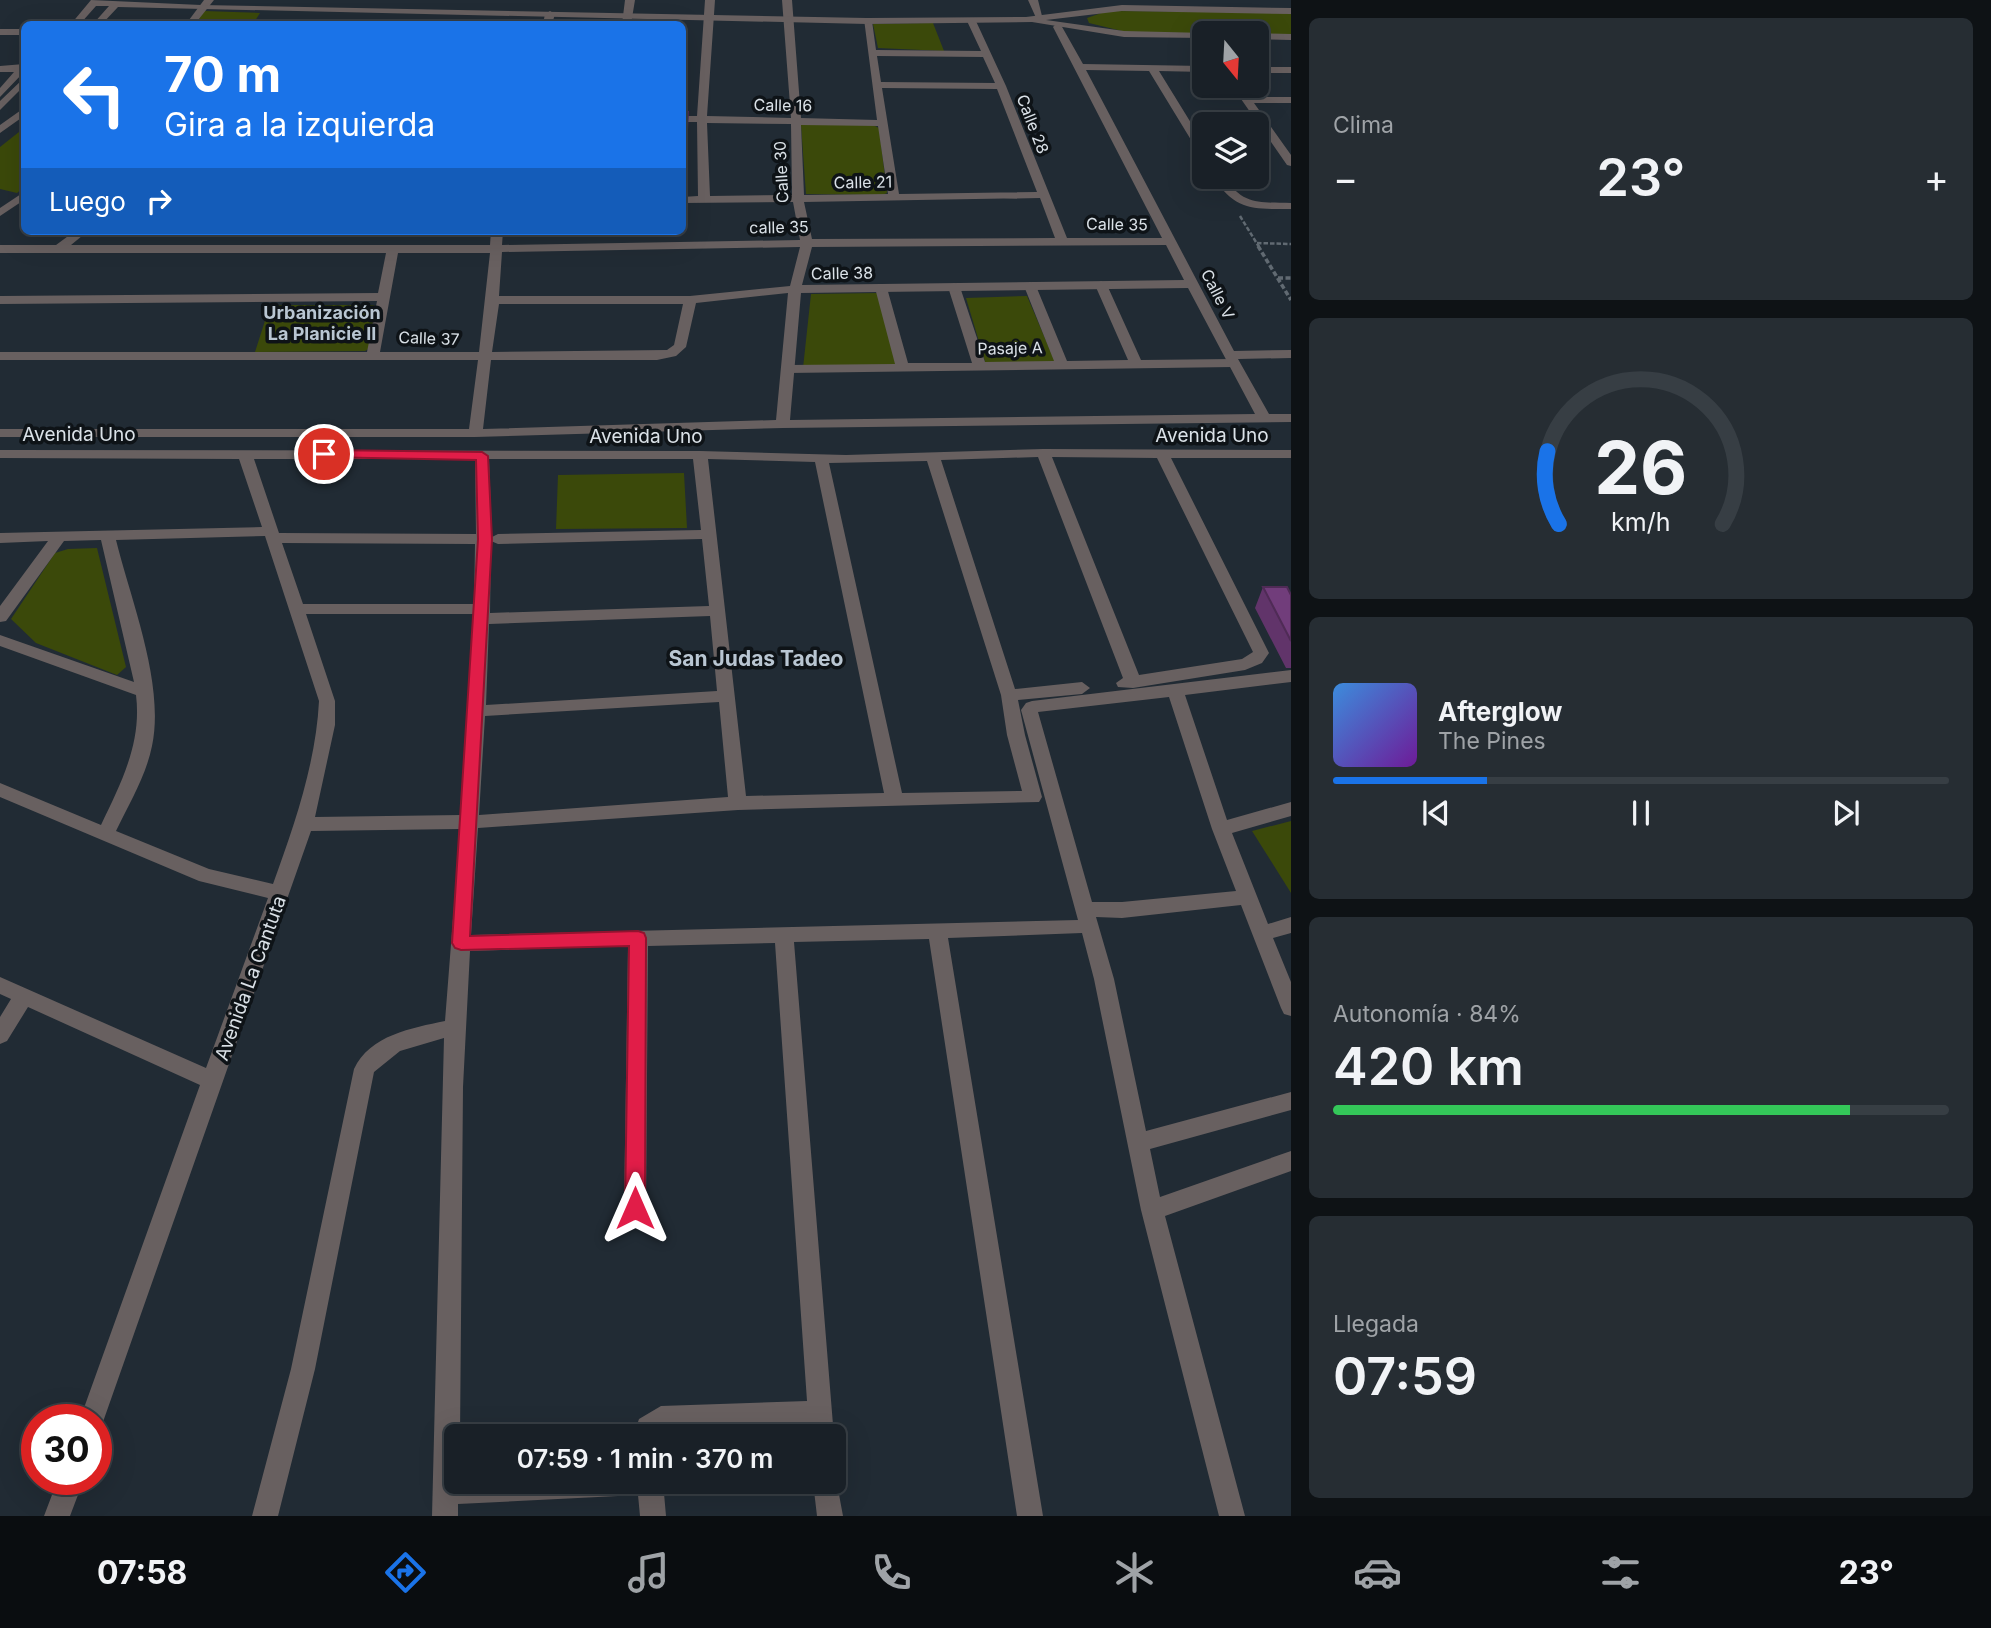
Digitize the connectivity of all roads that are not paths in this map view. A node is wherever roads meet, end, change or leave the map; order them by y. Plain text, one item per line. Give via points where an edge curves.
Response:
1 (208, 0) edge
2 (630, 0) edge
3 (710, 0) edge
4 (787, 0) edge
5 (1032, 0) edge
6 (95, 1) edge
7 (118, 2) edge
8 (201, 8) junction
9 (1291, 10) edge
10 (1082, 12) junction
11 (710, 17) junction
12 (1040, 18) junction
13 (549, 19) edge
14 (789, 19) junction
15 (627, 20) edge
16 (972, 20) junction
17 (1026, 20) junction
18 (78, 21) edge
19 (100, 21) edge
20 (192, 21) edge
21 (867, 21) junction
22 (1058, 27) junction
23 (1095, 31) junction
24 (0, 32) edge
25 (21, 32) edge
26 (1192, 35) edge
27 (1269, 36) edge
28 (1291, 37) edge
29 (872, 53) junction
30 (985, 54) junction
31 (1080, 67) junction
32 (21, 68) edge
33 (1152, 68) junction
34 (0, 69) edge
35 (1192, 69) edge
36 (1269, 70) edge
37 (1291, 70) edge
38 (21, 71) edge
39 (21, 84) edge
40 (877, 85) junction
41 (1001, 86) junction
42 (0, 94) edge
43 (1246, 100) joint
44 (1291, 100) edge
45 (0, 107) edge
46 (21, 113) edge
47 (686, 119) edge
48 (702, 119) junction
49 (796, 121) junction
50 (884, 123) junction
51 (0, 130) edge
52 (1192, 133) edge
53 (1271, 134) junction
54 (1291, 134) edge
55 (1291, 163) edge
56 (1227, 189) edge
57 (1044, 195) junction
58 (21, 197) edge
59 (894, 197) junction
60 (797, 199) junction
61 (686, 200) edge
62 (704, 200) junction
63 (1291, 206) edge
64 (0, 213) edge
65 (77, 235) edge
66 (497, 235) edge
67 (1062, 240) junction
68 (1171, 241) junction
69 (807, 243) junction
70 (393, 248) junction
71 (497, 249) junction
72 (0, 250) edge
73 (58, 250) junction
74 (1193, 284) junction
75 (1101, 285) junction
76 (1030, 286) junction
77 (954, 287) junction
78 (881, 288) junction
79 (795, 289) junction
80 (384, 296) junction
81 (0, 300) edge
82 (493, 300) junction
83 (690, 300) junction
84 (373, 354) junction
85 (1291, 354) edge
86 (0, 356) edge
87 (485, 357) junction
88 (1231, 359) junction
89 (1136, 363) junction
90 (1062, 365) junction
91 (980, 366) junction
92 (902, 367) junction
93 (788, 369) junction
94 (1291, 418) edge
95 (1265, 419) junction
96 (783, 424) junction
97 (0, 433) edge
98 (475, 433) junction
99 (245, 453) junction
100 (1043, 453) junction
101 (0, 454) edge
102 (1162, 454) junction
103 (1291, 454) edge
104 (699, 455) junction
105 (482, 456) junction
106 (933, 457) junction
107 (821, 458) junction
108 (272, 534) junction
109 (708, 534) junction
110 (108, 537) junction
111 (0, 538) edge
112 (58, 538) junction
113 (492, 539) junction
114 (298, 610) junction
115 (716, 611) junction
116 (481, 614) junction
117 (0, 617) edge
118 (0, 640) edge
119 (1217, 669) junction
120 (1291, 676) edge
121 (1133, 682) junction
122 (1227, 684) junction
123 (1175, 690) junction
124 (145, 692) junction
125 (1009, 695) junction
126 (726, 696) junction
127 (477, 711) junction
128 (0, 790) edge
129 (894, 798) junction
130 (738, 803) junction
131 (1291, 809) edge
132 (470, 822) junction
133 (304, 824) junction
134 (1221, 829) junction
135 (106, 836) junction
136 (281, 892) junction
137 (1248, 897) junction
138 (1082, 918) junction
139 (1291, 925) edge
140 (937, 929) junction
141 (1262, 934) junction
142 (784, 935) junction
143 (638, 938) junction
144 (461, 943) junction
145 (0, 985) edge
146 (24, 995) junction
147 (1291, 1008) edge
148 (455, 1027) junction
149 (0, 1035) edge
150 (213, 1081) junction
151 (1291, 1101) edge
152 (1137, 1143) junction
153 (1291, 1161) edge
154 (635, 1208) dead end
155 (1152, 1210) junction
156 (97, 1404) edge
157 (653, 1424) edge
158 (797, 1424) edge
159 (820, 1424) edge
160 (538, 1494) edge
161 (651, 1494) edge
162 (827, 1494) edge
163 (65, 1495) edge
164 (445, 1504) edge
165 (57, 1516) edge
166 (265, 1516) edge
167 (653, 1516) edge
168 (830, 1516) edge
169 (1030, 1516) edge
170 (1232, 1516) edge

1 - 8 street
2 - 15 street
3 - 11 street
4 - 14 street, Calle 30
5 - 12 street
6 - 7 street
6 - 18 street
7 - 8 street
7 - 19 street
8 - 13 street
8 - 20 street
9 - 10 street via 1122,8
10 - 12 street
10 - 23 street
11 - 14 street
11 - 15 street
11 - 48 street
12 - 17 street
13 - 15 street
14 - 21 street
14 - 49 street, Calle 30
16 - 17 street
16 - 21 street
16 - 30 street, Calle 28
17 - 22 street
21 - 29 street
22 - 23 street
22 - 31 street, Calle V
23 - 26 street
24 - 25 street
27 - 28 street
29 - 30 street
29 - 40 street
30 - 41 street, Calle 28
31 - 33 street
31 - 68 street, Calle V
32 - 34 street
33 - 35 street
33 - 52 street
36 - 37 street
38 - 42 street
39 - 45 street
40 - 41 street
40 - 50 street
41 - 57 street, Calle 28
43 - 44 street
43 - 53 street
46 - 51 street
47 - 48 street, Calle 16
48 - 49 street, Calle 16
48 - 62 street
49 - 50 street, Calle 16
49 - 60 street, Calle 30
50 - 59 street
53 - 54 street
53 - 55 street
56 - 63 street via 1234,199 1255,205
57 - 59 street, Calle 21
57 - 67 street, Calle 28
58 - 64 street
59 - 60 street, Calle 21
60 - 62 street, Calle 21
60 - 69 street, Calle 30
61 - 62 street, Calle 21
65 - 73 street
66 - 71 street
67 - 68 street, Calle 35
67 - 69 street, calle 35
68 - 74 street, Calle V
69 - 71 street, calle 35
69 - 79 street, Calle 30
70 - 71 street, calle 35
70 - 73 street, calle 35
70 - 80 street
71 - 82 street
72 - 73 street, calle 35
74 - 75 street, Calle 38
74 - 88 street, Calle V
75 - 76 street, Calle 38
75 - 89 street
76 - 77 street, Calle 38
76 - 90 street
77 - 78 street, Calle 38
77 - 91 street
78 - 79 street, Calle 38
78 - 92 street
79 - 83 street, Calle 38
79 - 93 street, Calle 30
80 - 81 street
80 - 84 street
82 - 83 street, Calle 38
82 - 87 street
83 - 87 street, Calle 37 via 680,347 671,353
84 - 86 street, Calle 37
84 - 87 street, Calle 37
85 - 88 street, Pasaje A
87 - 98 street
88 - 89 street, Pasaje A
88 - 95 street, Calle V
89 - 90 street, Pasaje A
90 - 91 street, Pasaje A
91 - 92 street, Pasaje A
92 - 93 street, Pasaje A
93 - 96 street, Calle 30
94 - 95 street, Avenida Uno
95 - 96 street, Avenida Uno
96 - 98 street, Avenida Uno
97 - 98 street, Avenida Uno
99 - 101 street, Avenida Uno
99 - 105 street, Avenida Uno
99 - 108 street, Avenida La Cantuta
100 - 102 street, Avenida Uno
100 - 106 street, Avenida Uno
100 - 121 street
102 - 103 street, Avenida Uno
102 - 119 street via 1260,646 1255,659
104 - 105 street, Avenida Uno
104 - 107 street, Avenida Uno
104 - 109 street
105 - 113 street
106 - 107 street, Avenida Uno
106 - 125 street
107 - 129 street
108 - 110 street
108 - 113 street
108 - 114 street, Avenida La Cantuta
109 - 113 street
109 - 115 street
110 - 112 street
110 - 124 street
111 - 112 street
112 - 117 street
113 - 116 street
114 - 116 street
114 - 133 street, Avenida La Cantuta via 327,701
115 - 116 street
115 - 126 street
116 - 127 street
118 - 124 street
119 - 121 street
119 - 122 street
120 - 122 street
121 - 125 street
122 - 123 street
123 - 134 street
123 - 138 street via 1037,705 1029,710
124 - 135 street via 143,748
125 - 129 street via 1033,797
126 - 127 street
126 - 130 street
127 - 132 street
128 - 135 street
129 - 130 street
130 - 132 street
131 - 134 street
132 - 133 street
132 - 144 street
133 - 136 street, Avenida La Cantuta
134 - 137 street
135 - 136 street via 206,876
136 - 150 street, Avenida La Cantuta
137 - 138 street
137 - 141 street
138 - 140 street
138 - 152 street via 1104,979
139 - 141 street
140 - 142 street
140 - 169 street
141 - 147 street
142 - 143 street
142 - 159 street
143 - 144 street
143 - 154 street
144 - 148 street
145 - 146 street
146 - 149 street
146 - 150 street
148 - 164 street
148 - 166 street via 389,1044 364,1069 303,1369
150 - 156 street, Avenida La Cantuta
151 - 152 street
152 - 155 street
153 - 155 street
155 - 170 street
157 - 158 street via 661,1418
160 - 164 street
161 - 167 street
162 - 168 street
163 - 165 street

